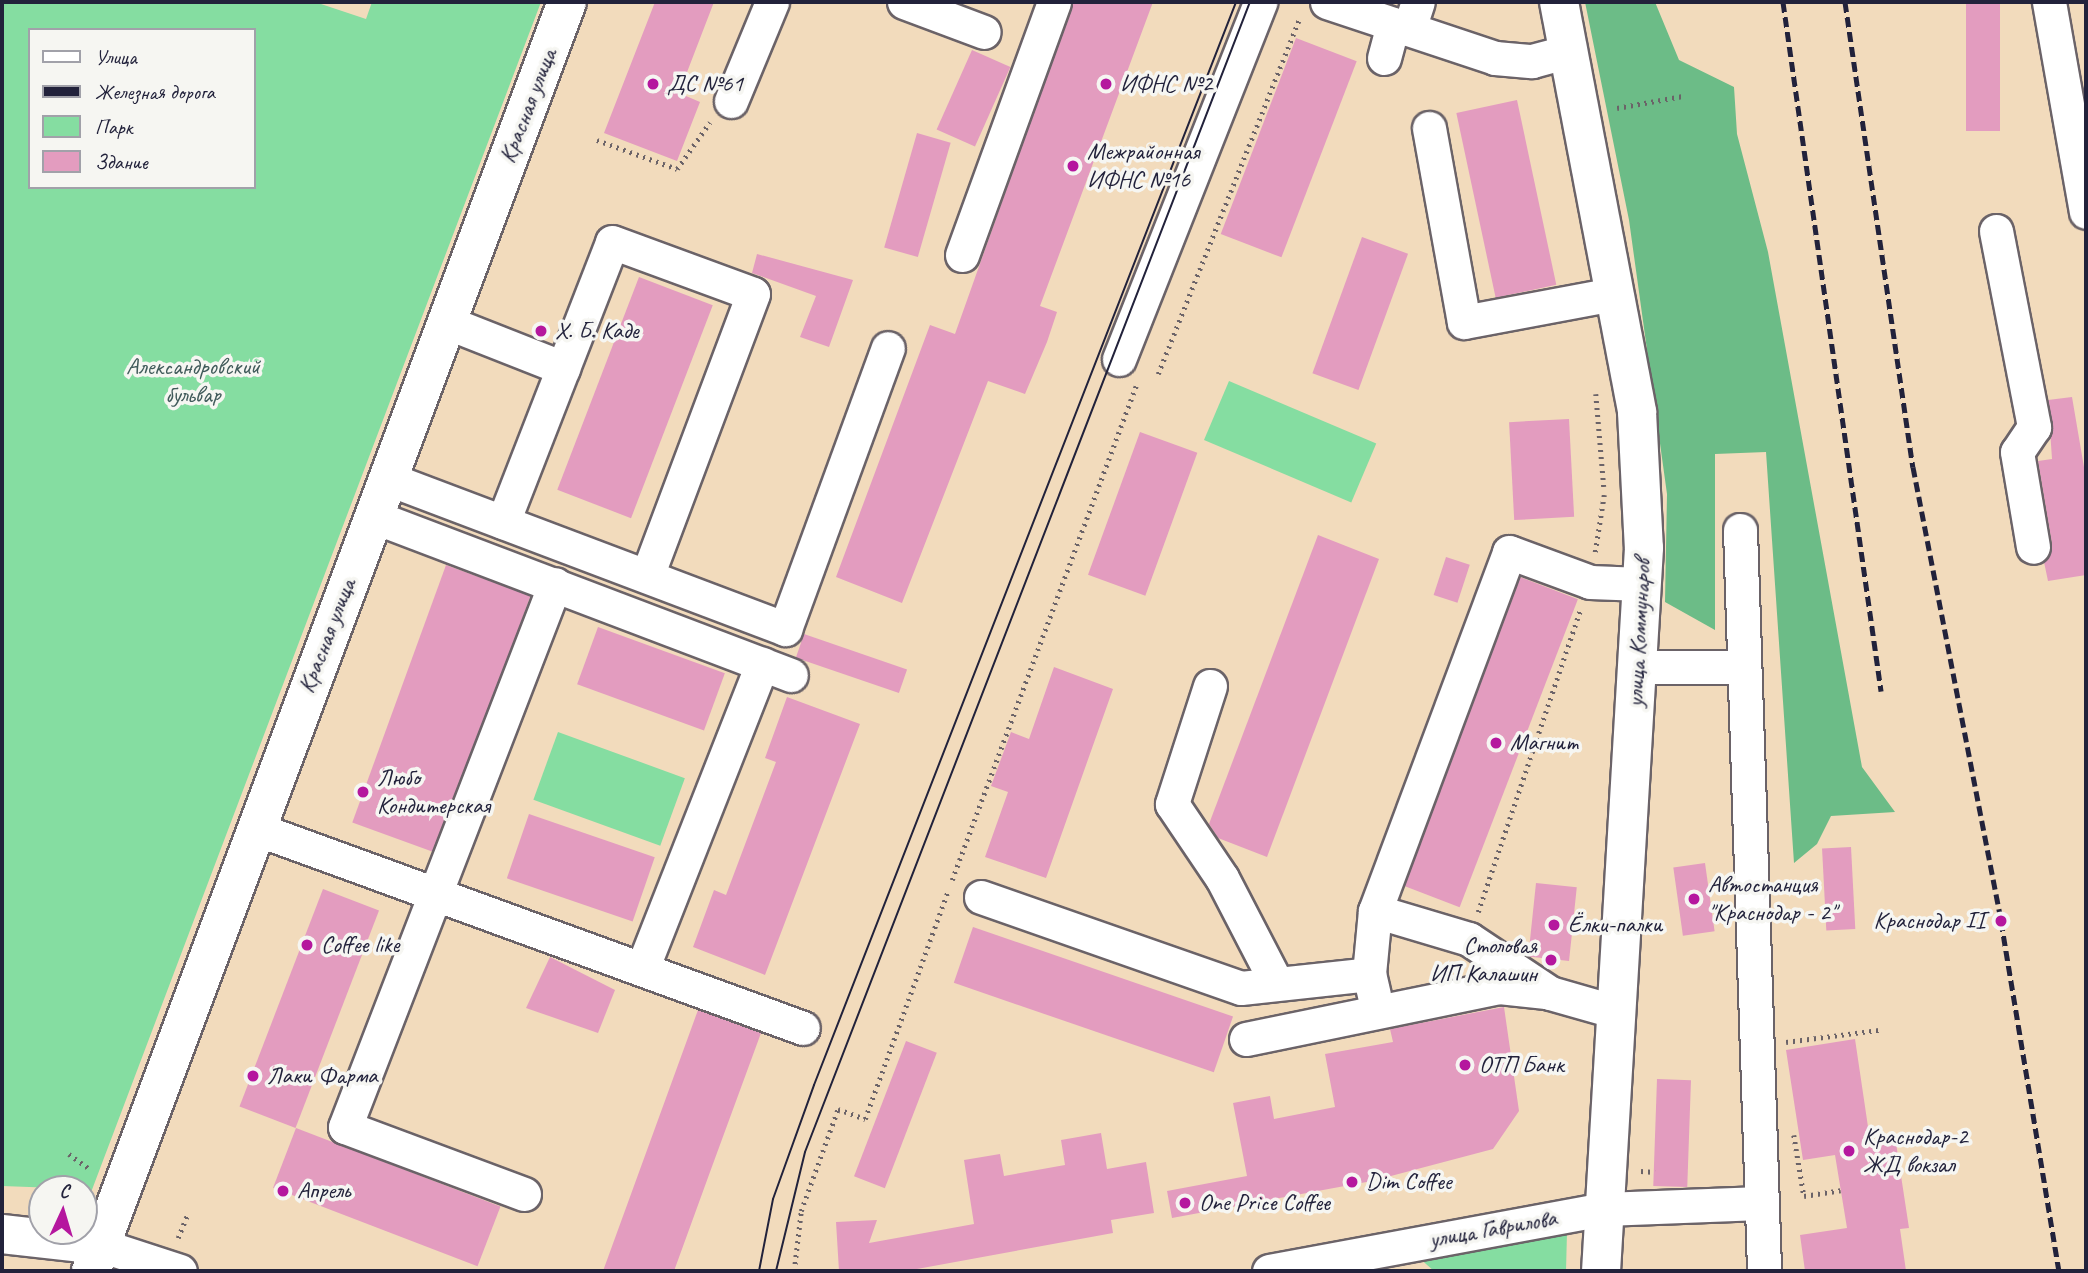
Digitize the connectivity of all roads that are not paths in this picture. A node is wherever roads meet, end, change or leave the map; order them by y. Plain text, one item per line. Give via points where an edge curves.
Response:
1 (567, 2) edge
2 (772, 2) edge
3 (904, 2) edge
4 (1054, 2) edge
5 (1260, 2) edge
6 (1559, 2) edge
7 (2049, 2) edge
8 (1315, 6) edge
9 (1407, 18) edge
10 (984, 32) dead end
11 (1569, 51) junction
12 (1384, 58) dead end
13 (731, 101) road end
14 (1429, 128) dead end
15 (2086, 212) edge
16 (1996, 231) dead end
17 (962, 255) dead end
18 (1614, 294) junction
19 (446, 322) junction
20 (888, 348) dead end
21 (563, 368) junction
22 (1128, 370) road end
23 (387, 478) junction
24 (372, 516) junction
25 (503, 522) junction
26 (1740, 530) dead end
27 (2033, 547) dead end
28 (647, 576) junction
29 (555, 584) junction
30 (1642, 584) junction
31 (1638, 667) junction
32 (1741, 667) junction
33 (1210, 686) dead end
34 (254, 828) junction
35 (437, 895) junction
36 (981, 897) dead end
37 (1374, 911) junction
38 (642, 969) junction
39 (1369, 974) junction
40 (1277, 984) junction
41 (1550, 993) junction
42 (1613, 1011) junction
43 (1379, 1015) junction
44 (803, 1028) dead end
45 (1246, 1039) dead end
46 (524, 1194) dead end
47 (1761, 1203) junction
48 (1604, 1209) junction
49 (2, 1234) edge
50 (1382, 1249) junction
51 (95, 1258) edge
52 (180, 1271) edge
53 (1269, 1271) edge
54 (1408, 1271) edge
55 (1601, 1271) edge
56 (1764, 1271) edge

1 - 19 main road, Красная улица
2 - 13 street
3 - 10 street
4 - 17 street
5 - 22 street
6 - 11 main road, улица Коммунаров
7 - 15 street
8 - 9 street
9 - 11 street via 1495,58 1532,61
9 - 12 street
11 - 18 main road, улица Коммунаров
14 - 18 street via 1464,322
16 - 27 street via 2034,427 2017,452
18 - 30 main road, улица Коммунаров via 1637,412
19 - 21 street
19 - 23 main road, Красная улица
20 - 28 street via 785,629
21 - 25 street
21 - 28 street via 612,243 753,294
23 - 24 main road, Красная улица
23 - 25 street
24 - 29 street
24 - 34 main road, Красная улица
25 - 28 street
26 - 32 street
29 - 35 street
29 - 38 street via 777,669
30 - 31 main road, улица Коммунаров
30 - 37 street via 1590,582 1509,552
31 - 32 street
31 - 42 main road, улица Коммунаров
32 - 47 street
33 - 40 street via 1172,804 1222,878
34 - 35 street
34 - 51 main road, Красная улица
35 - 38 street
35 - 46 street via 345,1127
36 - 40 street via 1241,988
37 - 39 street
37 - 41 street via 1469,939
38 - 44 street
39 - 40 street
39 - 43 street
41 - 42 street
41 - 43 street via 1499,988
42 - 48 main road, улица Коммунаров
43 - 45 street
47 - 48 street, улица Гаврилова
47 - 56 street
48 - 50 street, улица Гаврилова
48 - 55 main road, улица Коммунаров
49 - 51 main road
50 - 53 street, улица Гаврилова
50 - 54 street, улица Гаврилова
51 - 52 street

